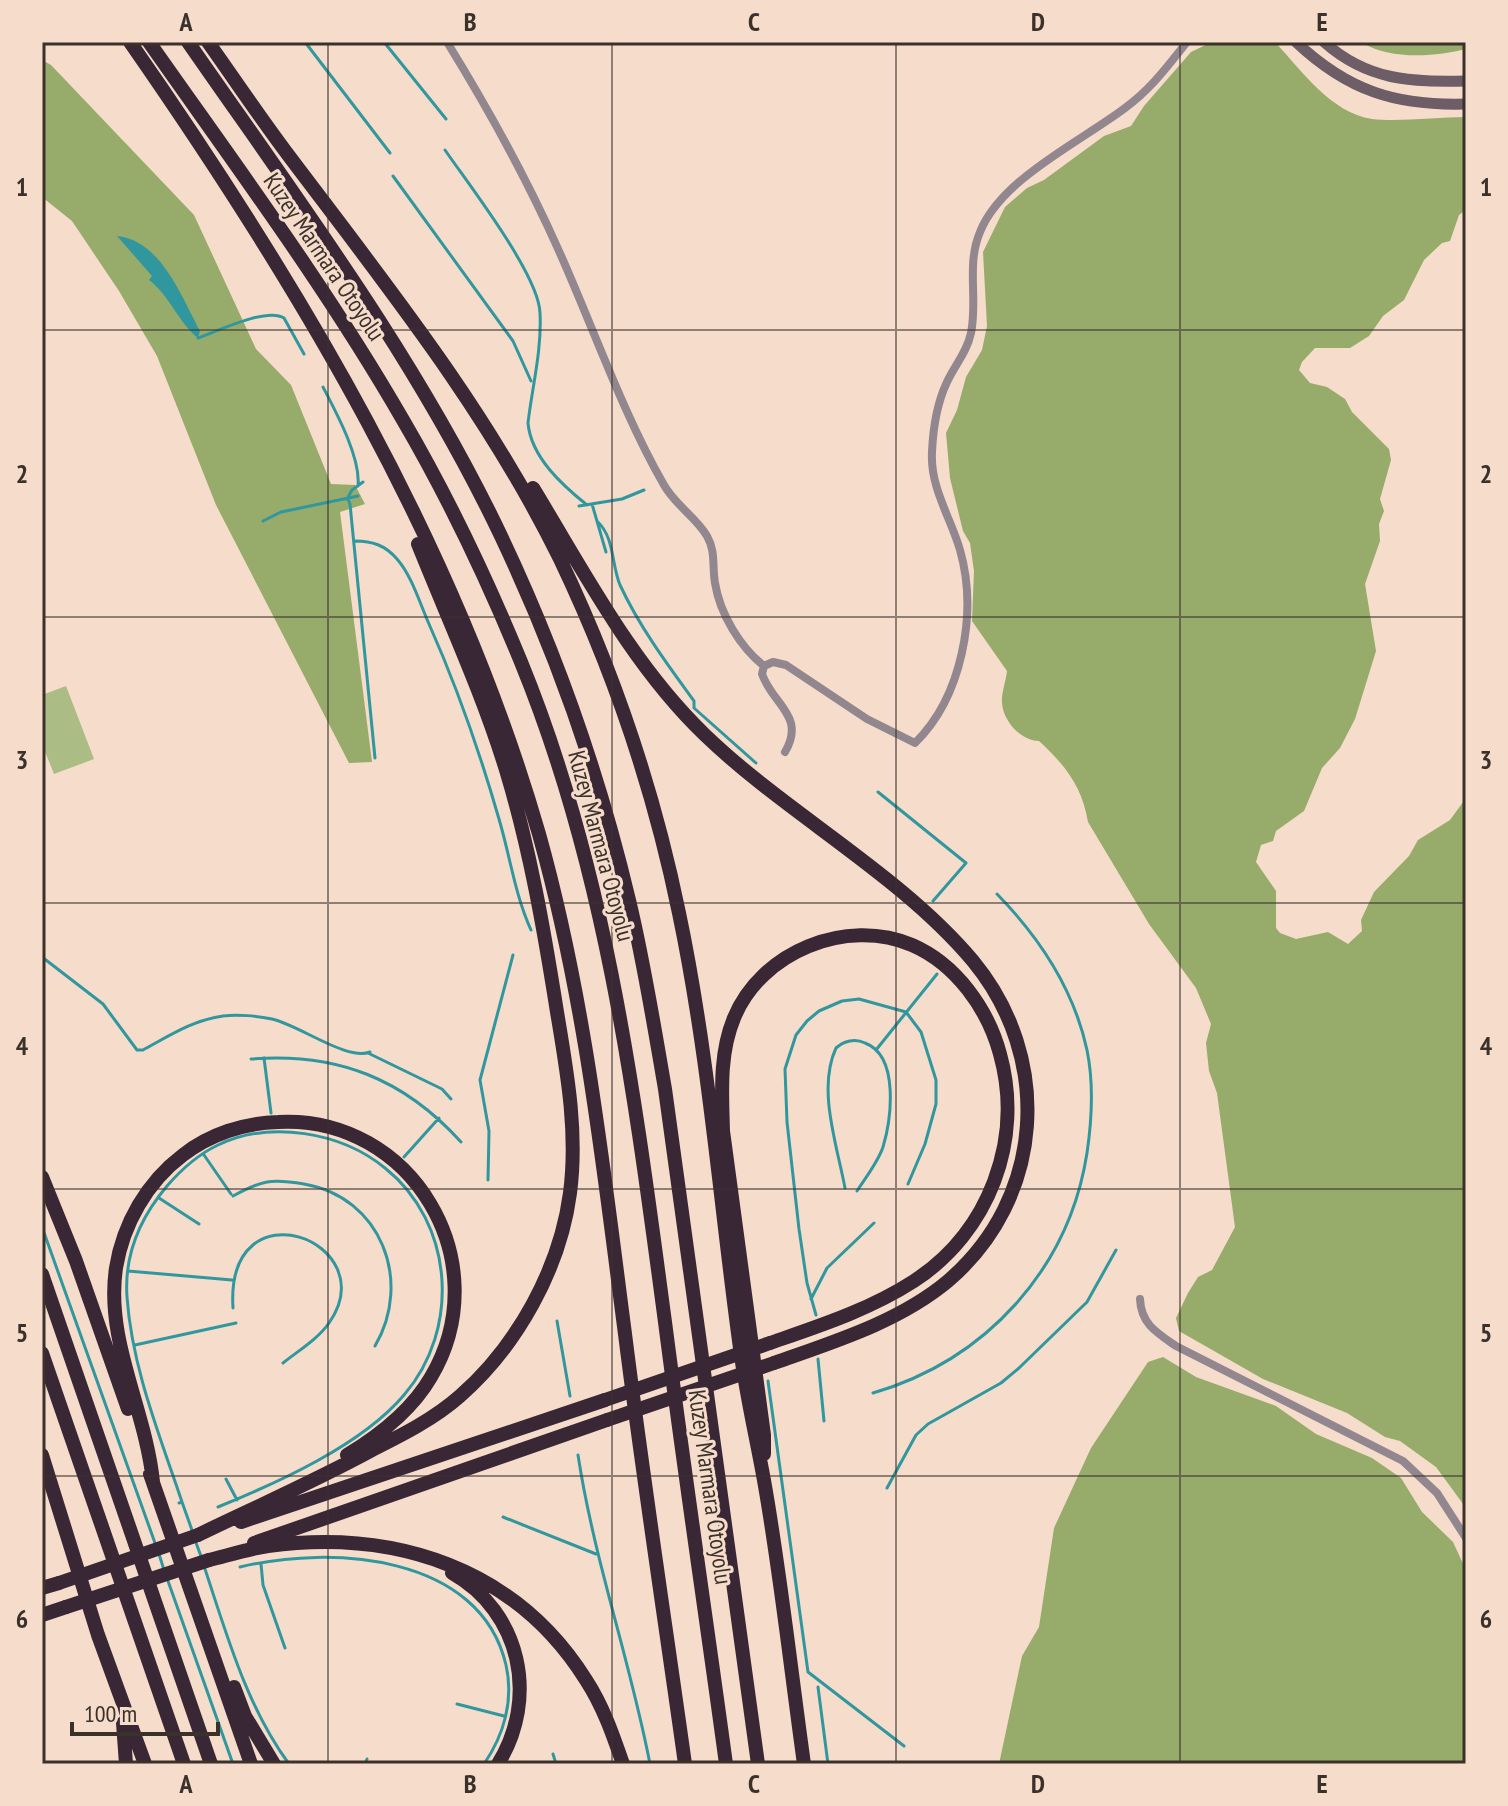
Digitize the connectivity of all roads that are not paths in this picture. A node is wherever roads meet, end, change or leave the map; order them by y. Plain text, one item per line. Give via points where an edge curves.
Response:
1 (130, 42) edge
2 (149, 42) edge
3 (188, 42) edge
4 (208, 42) edge
5 (447, 42) edge
6 (1187, 42) edge
7 (1296, 42) edge
8 (1324, 42) edge
9 (1466, 81) edge
10 (1466, 104) edge
11 (419, 328) junction
12 (392, 472) junction
13 (764, 666) junction
14 (785, 752) dead end
15 (42, 1177) edge
16 (42, 1274) edge
17 (1140, 1299) dead end
18 (42, 1353) edge
19 (42, 1455) edge
20 (153, 1482) junction
21 (765, 1483) junction
22 (272, 1499) junction
23 (198, 1535) junction
24 (1466, 1538) edge
25 (372, 1546) junction
26 (209, 1560) junction
27 (42, 1588) edge
28 (189, 1588) junction
29 (42, 1615) edge
30 (98, 1635) junction
31 (126, 1764) edge
32 (145, 1764) edge
33 (184, 1764) edge
34 (211, 1764) edge
35 (251, 1764) edge
36 (274, 1764) edge
37 (498, 1764) edge
38 (623, 1764) edge
39 (685, 1764) edge
40 (726, 1764) edge
41 (758, 1764) edge
42 (804, 1764) edge

1 - 12 highway via 268,248
2 - 40 highway, Kuzey Marmara Otoyolu via 312,275 402,418 495,601 560,771 603,931 629,1066
3 - 41 highway, Kuzey Marmara Otoyolu via 421,387 500,534 577,721 619,860 650,1001
4 - 11 highway
5 - 13 street via 529,185 664,487 712,547 714,580 730,623
6 - 13 street via 1139,97 1011,188 990,210 979,233 972,264 971,334 947,382 933,436 932,469 960,549 966,605 963,647 932,726 915,743 867,719 786,665
7 - 10 main road via 1328,70 1373,93 1430,105
8 - 9 main road via 1344,59 1395,78
11 - 21 highway via 504,455 560,561 607,668 652,800 685,944 746,1395
11 - 26 highway, bridge via 463,377 621,634 665,692 705,735 894,887 973,962 1008,1016 1020,1047 1027,1079 1026,1140 1018,1177 986,1239 968,1262 918,1301 846,1337
12 - 22 highway via 477,687 524,834 572,1115 570,1194 545,1278 487,1369 425,1422
12 - 39 highway via 488,684 538,830 559,911 594,1101
13 - 14 street via 763,680 792,724
15 - 20 highway
16 - 34 highway
17 - 24 street via 1148,1325 1176,1346 1403,1461 1437,1493
18 - 33 highway
19 - 30 highway
20 - 22 highway via 115,1308 116,1269 133,1216 165,1170 212,1137 262,1122 318,1124 378,1148 415,1181 441,1222 455,1273 454,1302 443,1353 403,1413 354,1451
20 - 28 highway
21 - 23 highway, bridge via 764,1435 723,1131 721,1085 727,1042 743,999 792,954 852,935 887,938 912,945 954,973 983,1011 997,1043 1008,1103 994,1187 958,1242 915,1280 852,1314 770,1343 605,1400 331,1494
21 - 42 highway
22 - 23 highway
23 - 27 highway, bridge
25 - 26 highway via 287,1544
25 - 37 highway via 430,1563 463,1580 504,1626 518,1663 521,1694 515,1732
25 - 38 highway via 450,1564 505,1594 535,1618 587,1681
26 - 29 highway, bridge
28 - 35 highway
28 - 36 highway via 212,1628 245,1716
30 - 31 highway via 126,1734
30 - 32 highway

